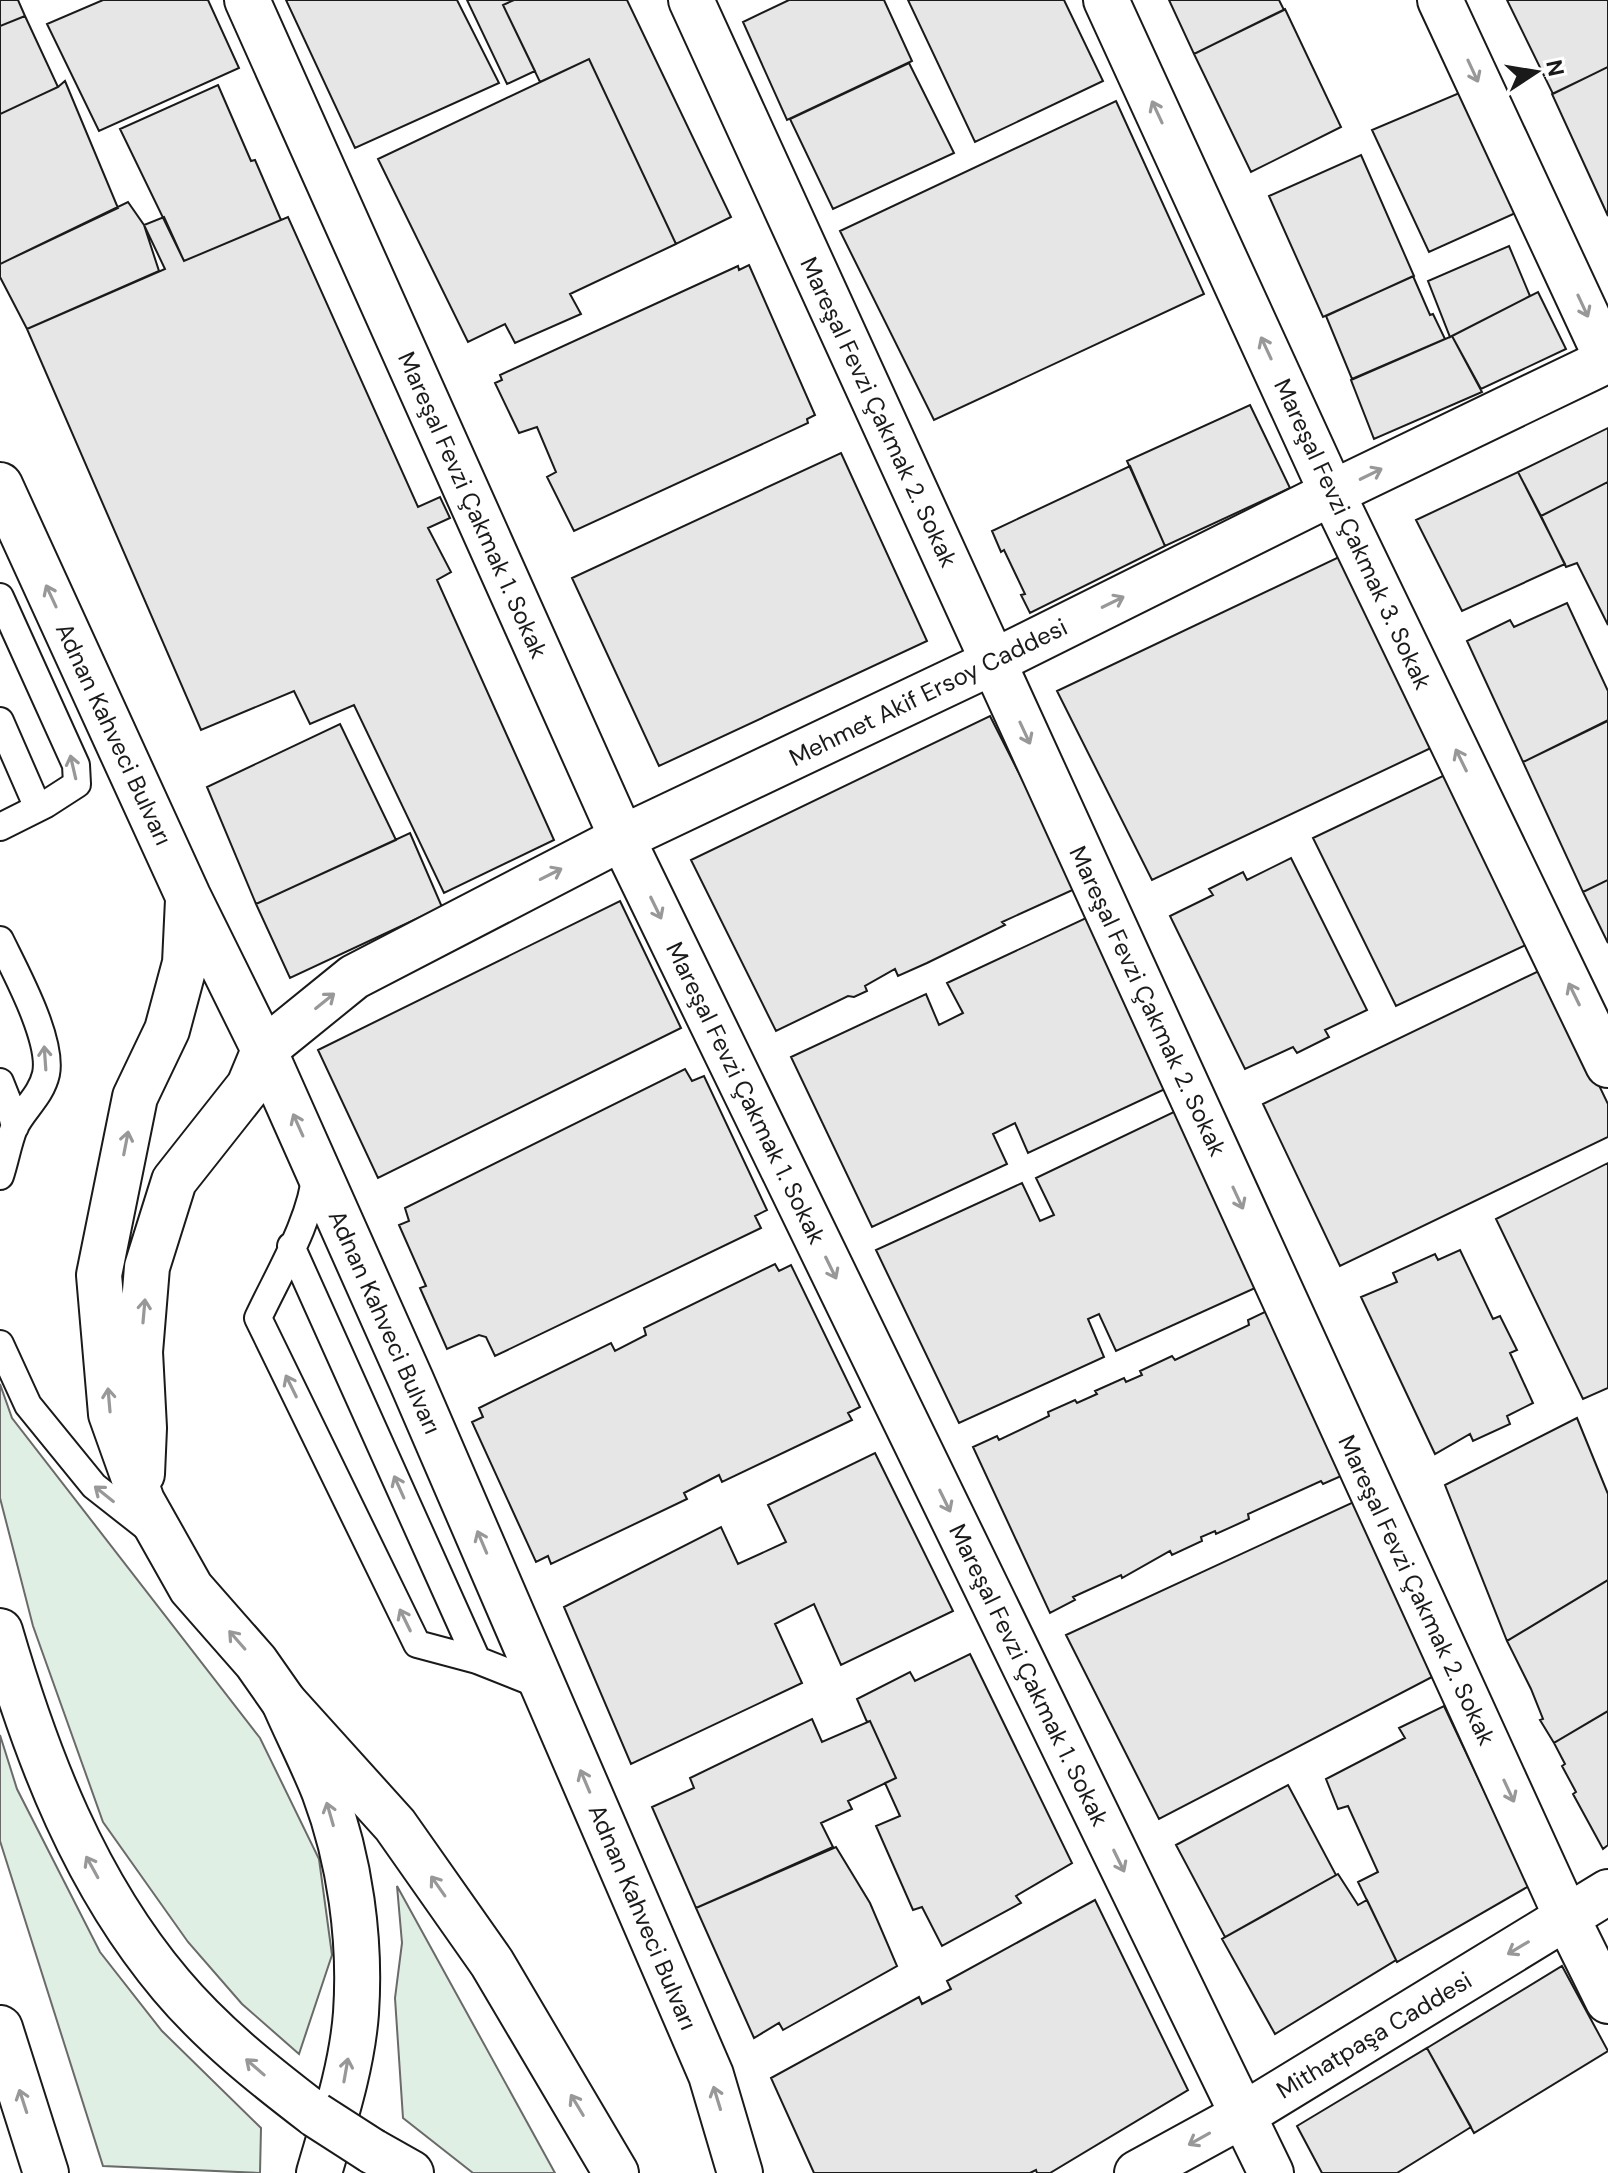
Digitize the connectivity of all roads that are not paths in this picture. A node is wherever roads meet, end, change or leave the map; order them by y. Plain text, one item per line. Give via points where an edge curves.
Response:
1 (247, 0) edge
2 (691, 0) edge
3 (1106, 0) edge
4 (1440, 0) edge
5 (1608, 360) edge
6 (0, 485) edge
7 (1332, 493) junction
8 (0, 597) edge
9 (993, 662) junction
10 (0, 721) edge
11 (38, 808) junction
12 (0, 827) edge
13 (622, 838) junction
14 (188, 896) junction
15 (0, 940) edge
16 (264, 1050) junction
17 (1608, 1065) edge
18 (0, 1082) edge
19 (15, 1127) junction
20 (316, 1167) junction
21 (0, 1176) edge
22 (291, 1246) junction
23 (0, 1344) edge
24 (142, 1501) junction
25 (165, 1542) junction
26 (0, 1631) edge
27 (477, 1660) junction
28 (545, 1687) junction
29 (284, 1702) junction
30 (1608, 1892) edge
31 (1567, 1918) junction
32 (1608, 2001) edge
33 (0, 2028) edge
34 (1243, 2115) junction
35 (46, 2173) edge
36 (319, 2173) edge
37 (411, 2173) edge
38 (616, 2173) edge
39 (740, 2173) edge
40 (1137, 2173) edge
41 (1271, 2173) edge

1 - 13 main road, Mareşal Fevzi Çakmak 1. Sokak
2 - 9 main road, Mareşal Fevzi Çakmak 2. Sokak
7 -> 3 main road, Mareşal Fevzi Çakmak 3. Sokak
4 -> 5 main road
7 -> 5 main road, Mehmet Akif Ersoy Caddesi
14 -> 6 main road, Adnan Kahveci Bulvarı
9 -> 7 main road, Mehmet Akif Ersoy Caddesi
17 -> 7 main road, Mareşal Fevzi Çakmak 3. Sokak
11 -> 8 lane via 77,784 76,765
9 - 13 main road, Mehmet Akif Ersoy Caddesi
9 -> 31 main road, Mareşal Fevzi Çakmak 2. Sokak
10 - 11 lane
11 - 12 lane
16 -> 13 main road, Mehmet Akif Ersoy Caddesi via 354,977
13 -> 34 main road, Mareşal Fevzi Çakmak 1. Sokak
14 - 16 main road, Adnan Kahveci Bulvarı
24 -> 14 main road via 111,1414 99,1275 135,1097 167,1030 185,963
19 -> 15 lane via 46,1073 46,1048
20 -> 16 main road, Adnan Kahveci Bulvarı
24 -> 16 main road via 140,1352 147,1267 174,1181 249,1086
18 - 19 lane
19 - 21 lane
20 - 22 lane via 315,1190
28 -> 20 main road, Adnan Kahveci Bulvarı
27 -> 22 lane
27 -> 22 lane via 417,1644 258,1318
25 -> 23 lane via 94,1486 28,1405
24 - 25 main road
29 -> 25 main road via 191,1588
37 -> 26 main road, bridge via 316,2115 219,2035 124,1924 77,1841 39,1752
27 - 28 lane
39 -> 28 main road, Adnan Kahveci Bulvarı via 711,2075
36 -> 29 main road via 343,2088 356,2014 355,1934 344,1863 324,1792
38 -> 29 main road via 492,1963 395,1825
30 - 31 main road, Mithatpaşa Caddesi
31 - 32 main road, Mareşal Fevzi Çakmak 2. Sokak
31 -> 34 main road, Mithatpaşa Caddesi
35 -> 33 main road
34 -> 40 main road, Mithatpaşa Caddesi
34 - 41 main road, Mareşal Fevzi Çakmak 1. Sokak

